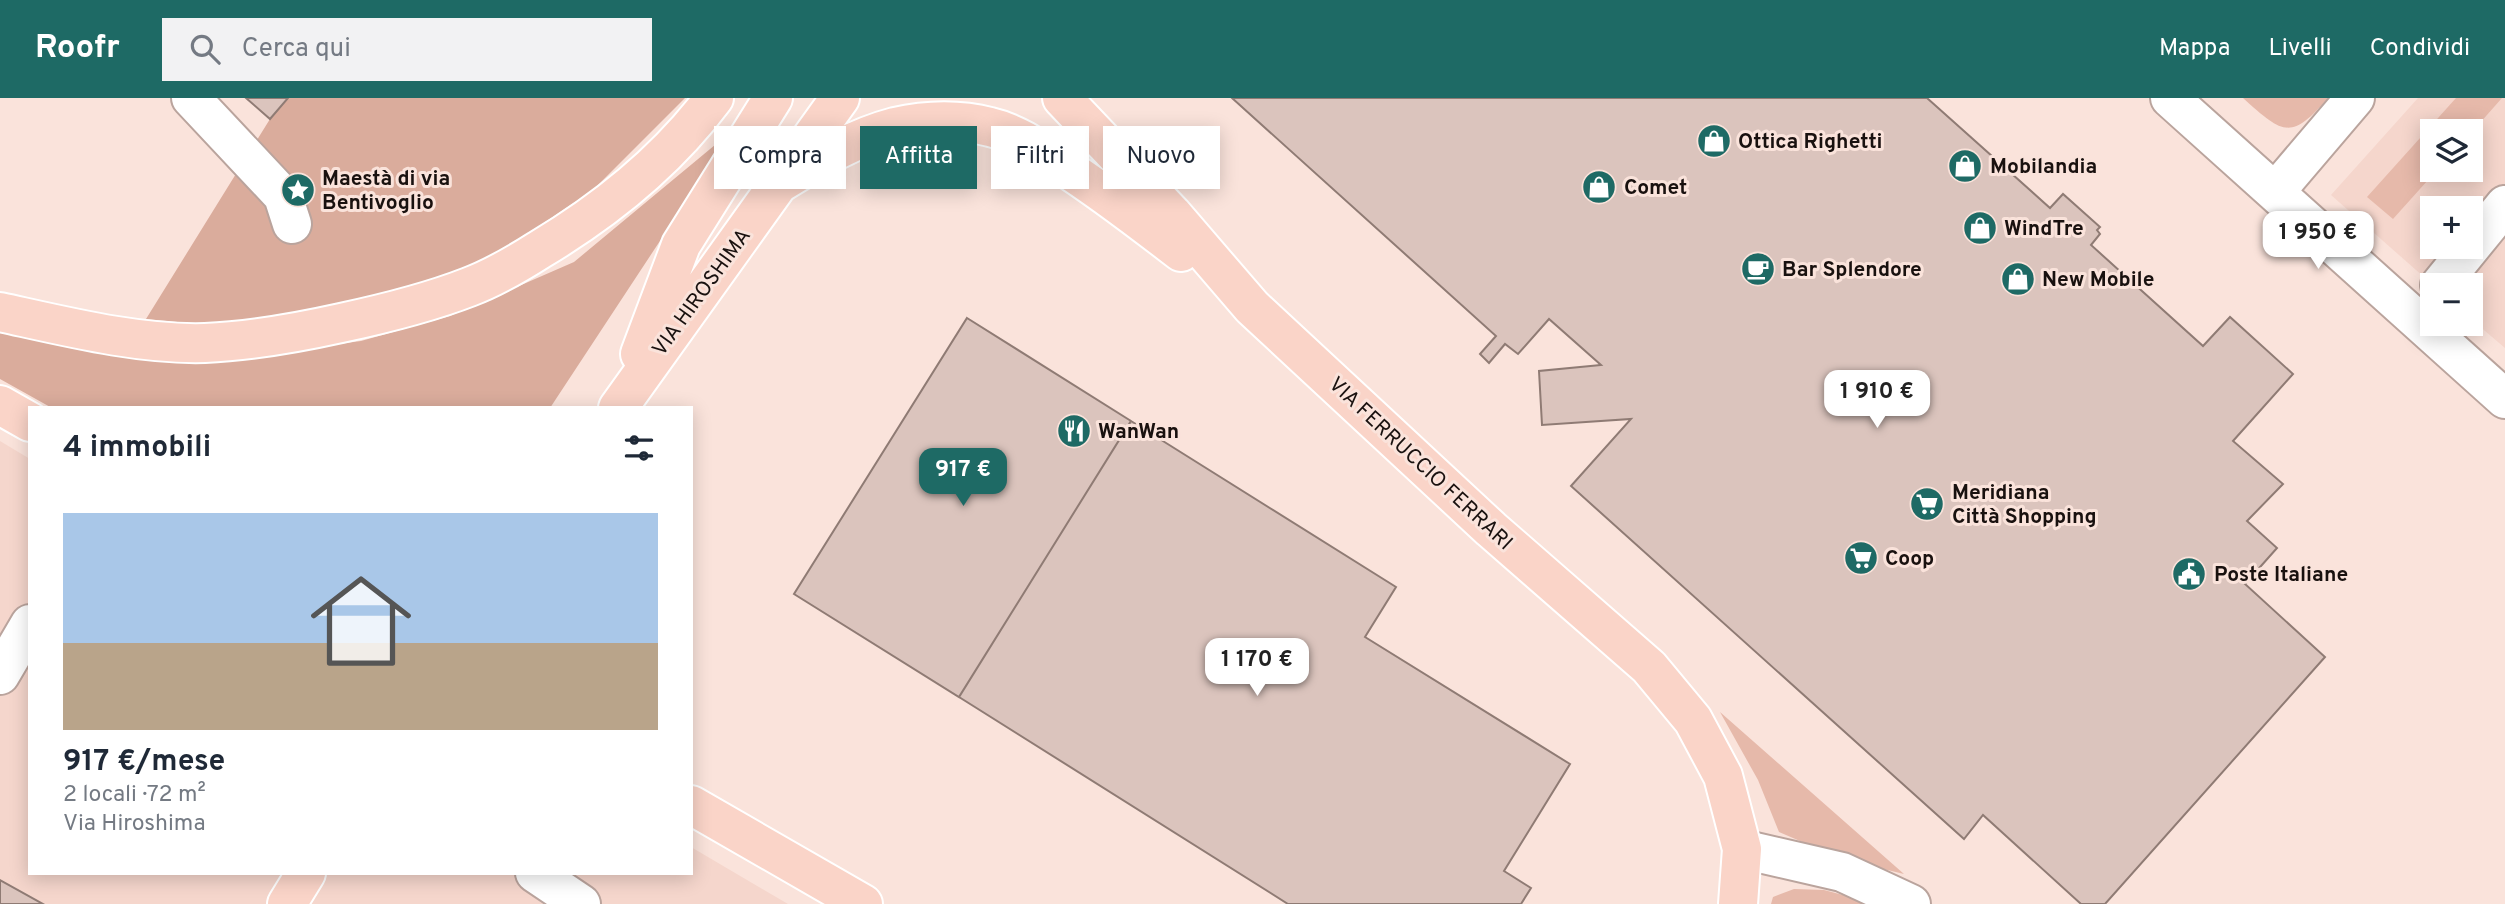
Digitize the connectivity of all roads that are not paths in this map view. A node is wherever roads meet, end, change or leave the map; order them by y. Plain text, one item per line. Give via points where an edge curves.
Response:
1 (191, 98) edge
2 (714, 98) edge
3 (773, 98) edge
4 (840, 98) edge
5 (1062, 98) edge
6 (2170, 98) edge
7 (2355, 98) edge
8 (820, 126) edge
9 (846, 145) edge
10 (776, 189) edge
11 (2275, 192) junction
12 (2505, 205) edge
13 (292, 224) dead end
14 (2450, 273) edge
15 (2420, 303) edge
16 (1252, 307) junction
17 (0, 312) edge
18 (2450, 336) edge
19 (2505, 398) edge
20 (0, 405) edge
21 (620, 405) edge
22 (28, 421) edge
23 (28, 627) edge
24 (0, 675) edge
25 (693, 806) edge
26 (1742, 849) junction
27 (305, 875) edge
28 (538, 875) edge
29 (288, 904) edge
30 (581, 904) edge
31 (863, 904) edge
32 (1738, 904) edge
33 (1911, 904) edge

1 - 13 street via 283,196
2 - 17 main road via 642,178 584,222 517,264 469,287 405,307 293,334 204,343 136,338
3 - 21 main road, VIA HIROSHIMA via 681,245
4 - 8 main road, VIA HIROSHIMA
5 - 16 main road, VIA FERRUCCIO FERRARI
6 - 11 street
7 - 11 street
9 - 16 main road, VIA HIROSHIMA via 894,127 928,122 962,121 1022,138 1105,192
10 - 21 main road, VIA HIROSHIMA
11 - 15 street
12 - 14 street
16 - 26 main road, VIA FERRUCCIO FERRARI via 1490,529 1649,667 1709,747 1723,776
18 - 19 street
20 - 22 main road
23 - 24 street
25 - 31 main road
26 - 32 main road, VIA FERRUCCIO FERRARI
26 - 33 street via 1842,872
27 - 29 main road
28 - 30 street

